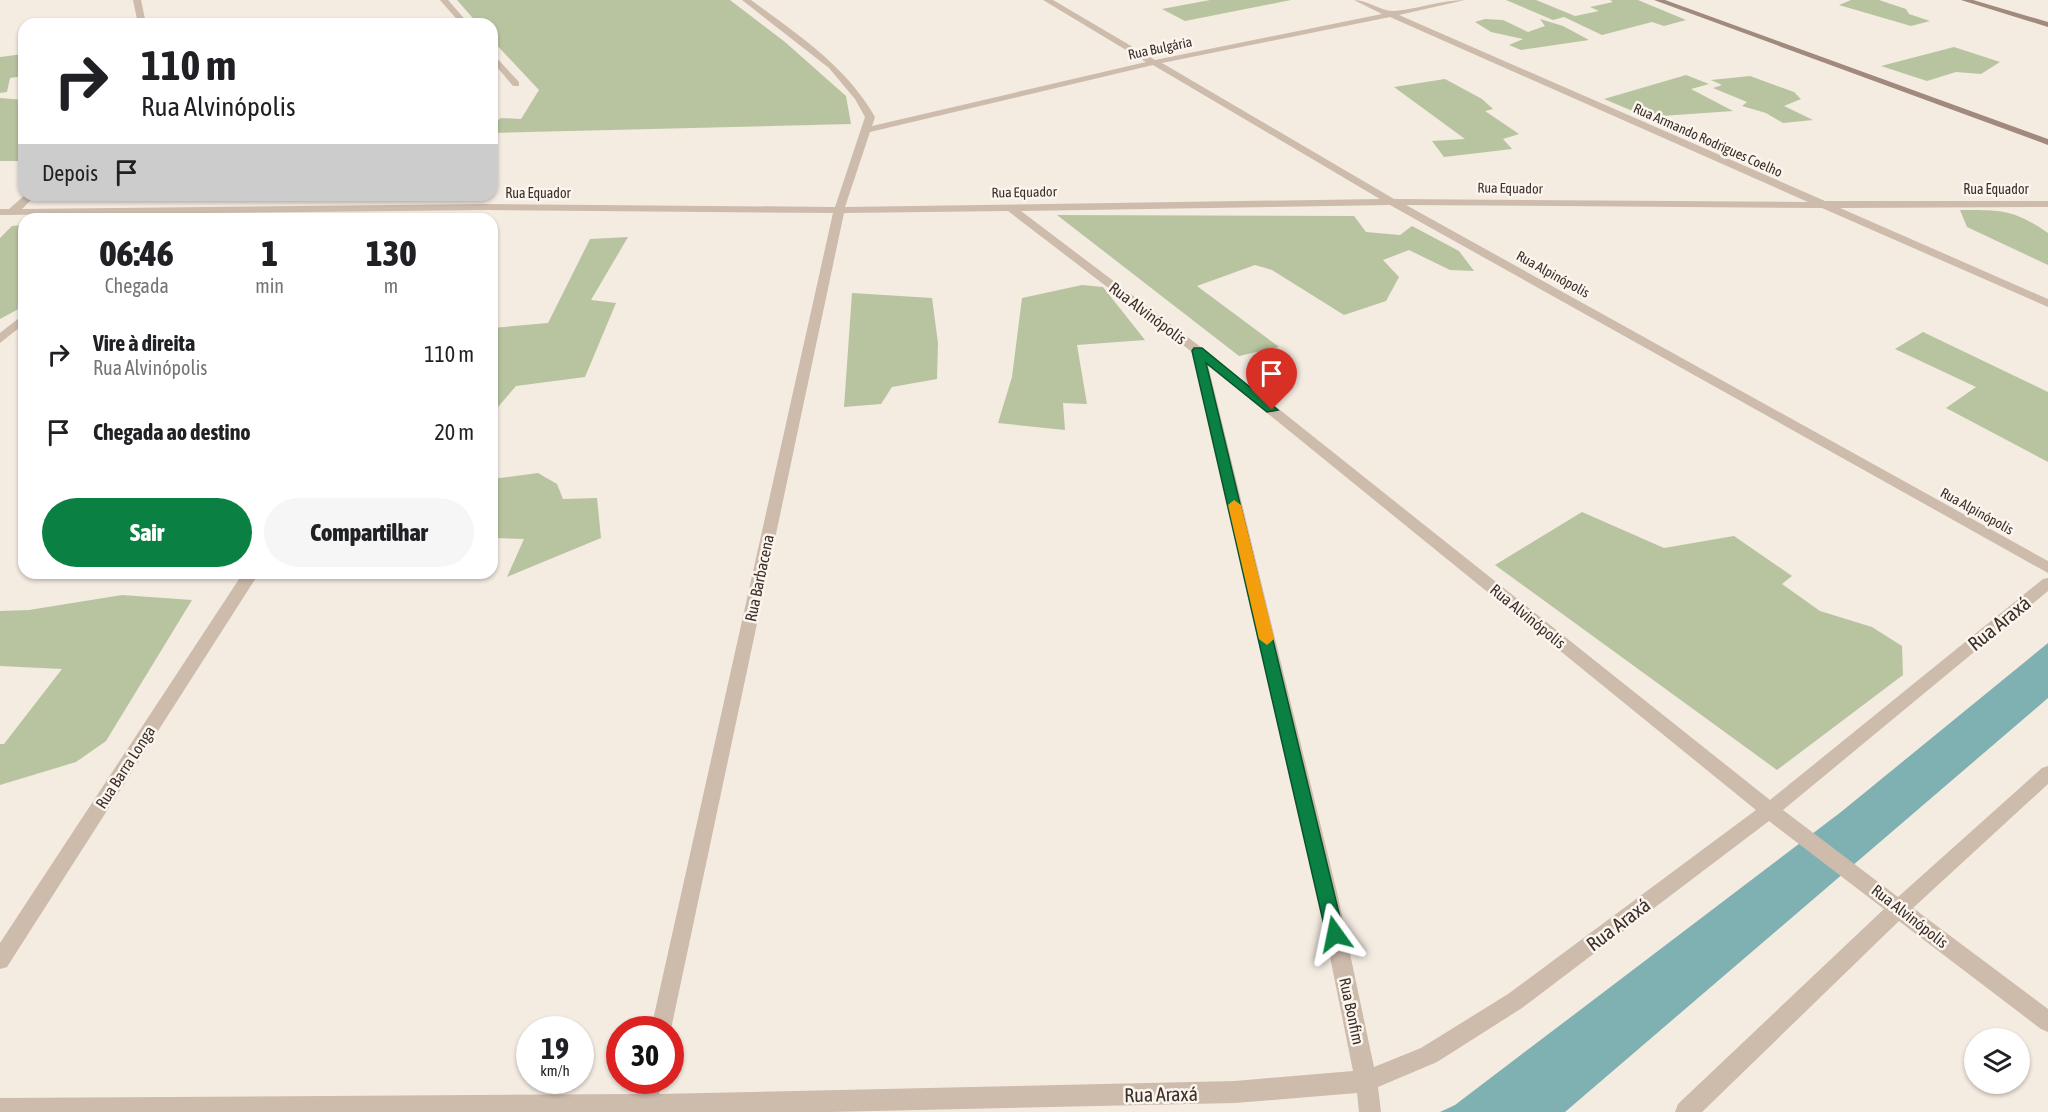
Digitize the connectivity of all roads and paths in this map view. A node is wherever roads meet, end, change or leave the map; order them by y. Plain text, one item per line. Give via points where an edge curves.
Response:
1 (137, 0) edge
2 (444, 0) edge
3 (746, 0) edge
4 (1047, 0) edge
5 (1358, 0) edge
6 (1461, 0) edge
7 (1658, 0) edge
8 (1965, 0) edge
9 (1391, 15) junction
10 (141, 18) edge
11 (460, 18) edge
12 (2048, 25) edge
13 (1156, 62) junction
14 (498, 63) edge
15 (516, 84) dead end
16 (865, 130) junction
17 (2048, 142) edge
18 (24, 201) edge
19 (1392, 202) junction
20 (2048, 204) edge
21 (1821, 205) junction
22 (488, 207) junction
23 (1010, 207) junction
24 (839, 210) junction
25 (0, 212) edge
26 (12, 212) junction
27 (43, 213) edge
28 (253, 213) edge
29 (484, 213) edge
30 (2048, 303) edge
31 (18, 323) edge
32 (0, 339) edge
33 (1198, 351) junction
34 (2048, 568) edge
35 (247, 579) edge
36 (2048, 583) edge
37 (2048, 773) edge
38 (1770, 810) junction
39 (1898, 909) junction
40 (0, 960) edge
41 (665, 1016) edge
42 (2048, 1022) edge
43 (1366, 1081) junction
44 (648, 1094) edge
45 (0, 1109) edge
46 (645, 1109) edge
47 (1370, 1112) edge
48 (1686, 1112) edge

1 - 10 street
2 - 11 street
3 - 16 street via 828,61 860,95 870,117
4 - 13 street, Rua Alpinópolis
5 - 9 street, Rua Armando Rodrigues Coelho
6 - 9 street, Rua Bulgária
7 - 17 main road
8 - 12 main road
9 - 13 street, Rua Bulgária
9 - 21 street, Rua Armando Rodrigues Coelho
13 - 16 street, Rua Bulgária
13 - 19 street, Rua Alpinópolis
14 - 15 street
16 - 24 street, Rua Barbacena
18 - 26 street
19 - 21 street, Rua Equador
19 - 23 street, Rua Equador
19 - 34 street, Rua Alpinópolis
20 - 21 street, Rua Equador
21 - 30 street, Rua Armando Rodrigues Coelho
22 - 24 street, Rua Equador
22 - 28 street, Rua Equador
22 - 29 street
23 - 24 street, Rua Equador
23 - 33 street, Rua Alvinópolis
24 - 41 street, Rua Barbacena
25 - 26 street, Rua Equador
26 - 27 street, Rua Equador
31 - 32 street
33 - 38 street, Rua Alvinópolis
33 - 43 street, Rua Bonfim via 1327,891
35 - 40 street, Rua Barra Longa
36 - 38 street, Rua Araxá
37 - 39 street
38 - 39 street, Rua Alvinópolis
38 - 43 street, Rua Araxá via 1515,1001 1429,1055
39 - 42 street, Rua Alvinópolis
39 - 48 street
43 - 46 street, Rua Araxá via 1235,1092
43 - 47 street, Rua Bonfim
44 - 46 street
45 - 46 street, Rua Araxá

